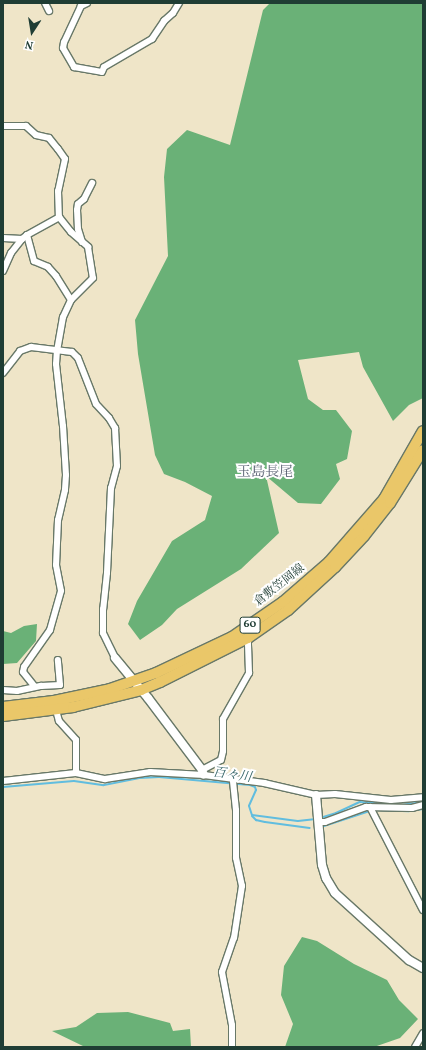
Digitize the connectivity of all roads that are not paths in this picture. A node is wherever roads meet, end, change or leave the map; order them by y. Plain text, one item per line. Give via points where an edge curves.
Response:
1 (45, 3) edge
2 (88, 3) edge
3 (179, 3) edge
4 (49, 10) dead end
5 (3, 126) edge
6 (92, 183) dead end
7 (59, 217) junction
8 (27, 235) junction
9 (3, 238) edge
10 (22, 239) junction
11 (82, 242) junction
12 (3, 271) edge
13 (71, 300) junction
14 (57, 350) junction
15 (3, 373) edge
16 (423, 431) edge
17 (423, 450) edge
18 (248, 638) junction
19 (115, 658) joint
20 (58, 660) dead end
21 (134, 681) junction
22 (35, 687) junction
23 (3, 690) edge
24 (141, 690) junction
25 (3, 707) edge
26 (56, 710) junction
27 (3, 716) edge
28 (76, 773) junction
29 (203, 773) junction
30 (3, 781) edge
31 (233, 781) junction
32 (316, 795) junction
33 (423, 797) edge
34 (368, 805) junction
35 (423, 805) edge
36 (319, 820) junction
37 (423, 910) edge
38 (423, 968) edge
39 (423, 1033) edge
40 (232, 1047) edge
41 (415, 1047) edge

1 - 4 street
2 - 3 street via 82,6 63,48 74,67 102,72 104,67 152,39
5 - 7 street via 26,126 36,135 49,138 65,159 58,191
6 - 11 street via 76,210
7 - 8 street
7 - 11 street
8 - 10 street
8 - 13 street via 34,261 48,267
9 - 10 street
10 - 12 street via 11,253
11 - 13 street via 88,247 91,256 93,278
13 - 14 street via 63,317
14 - 15 street via 31,348 20,351
14 - 19 street via 72,352 78,358 96,404 115,428 117,466 111,488 103,609 103,633
14 - 22 street via 56,364 66,475 58,520 56,565 60,591 50,630 24,667 23,672
16 - 21 main road, 倉敷笠岡線 / 60 via 384,499 329,562 283,602 232,637
17 - 18 main road, 倉敷笠岡線 / 60 via 390,503 364,536 288,610
18 - 24 main road, 倉敷笠岡線 / 60
18 - 29 street via 249,673 223,719 221,760
19 - 21 street
20 - 22 street via 60,685
21 - 24 street
21 - 25 main road, 倉敷笠岡線 / 60 via 54,701
22 - 23 street via 17,691
24 - 26 main road, 倉敷笠岡線 / 60
24 - 29 street
26 - 27 main road, 倉敷笠岡線 / 60
26 - 28 street via 59,722 76,740
28 - 29 street via 105,779 150,772
28 - 30 street
29 - 31 street
31 - 32 street via 264,783
31 - 40 street via 236,794 236,858 242,886 234,938 222,972 232,1025
32 - 34 street via 336,794
32 - 36 street
33 - 34 street
34 - 35 street via 412,808
34 - 36 street via 325,822
34 - 37 street
36 - 38 street via 322,865 335,893 409,960
39 - 41 street

